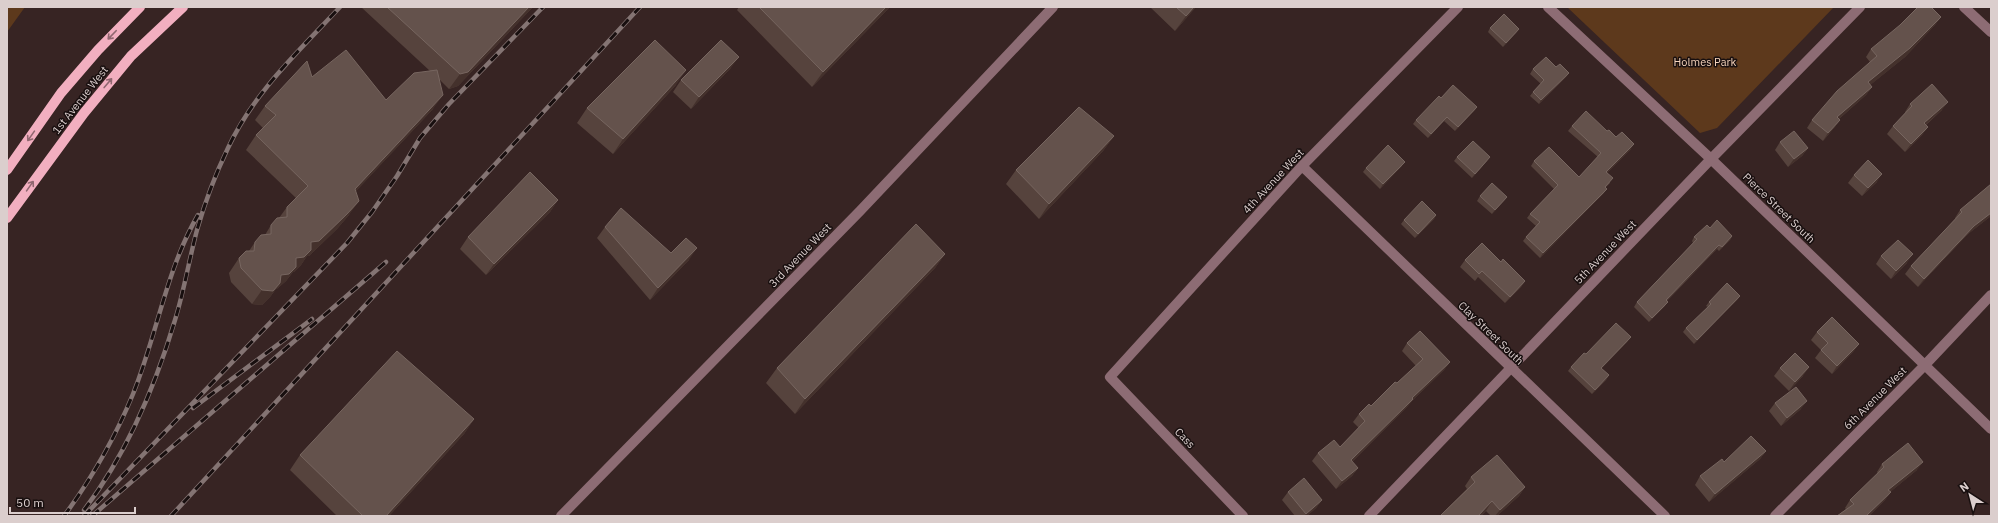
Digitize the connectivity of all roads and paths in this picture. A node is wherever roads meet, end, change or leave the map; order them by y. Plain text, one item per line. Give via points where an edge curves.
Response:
1 (140, 7) edge
2 (183, 7) edge
3 (1053, 7) edge
4 (1458, 7) edge
5 (1548, 7) edge
6 (1860, 7) edge
7 (1964, 7) edge
8 (1991, 32) edge
9 (1710, 159) junction
10 (1302, 166) junction
11 (7, 170) edge
12 (7, 218) edge
13 (1991, 295) edge
14 (1924, 366) junction
15 (1510, 369) junction
16 (1110, 377) joint
17 (1991, 429) edge
18 (561, 516) edge
19 (1243, 516) edge
20 (1369, 516) edge
21 (1665, 516) edge
22 (1775, 516) edge

1 -> 11 main road, 1st Avenue West via 61,93
12 -> 2 main road, 1st Avenue West via 84,112 131,56
3 - 18 street, 3rd Avenue West via 860,211
4 - 10 street, 4th Avenue West
5 - 9 street, Pierce Street South
6 - 9 street, 5th Avenue West
7 - 8 street
9 - 14 street, Pierce Street South
9 - 15 street, 5th Avenue West
10 - 15 street, Clay Street South
10 - 16 street, 4th Avenue West
13 - 14 street, 6th Avenue West
14 - 17 street, Pierce Street South
14 - 22 street, 6th Avenue West
15 - 20 street, 5th Avenue West
15 - 21 street, Clay Street South
16 - 19 street, Cass

